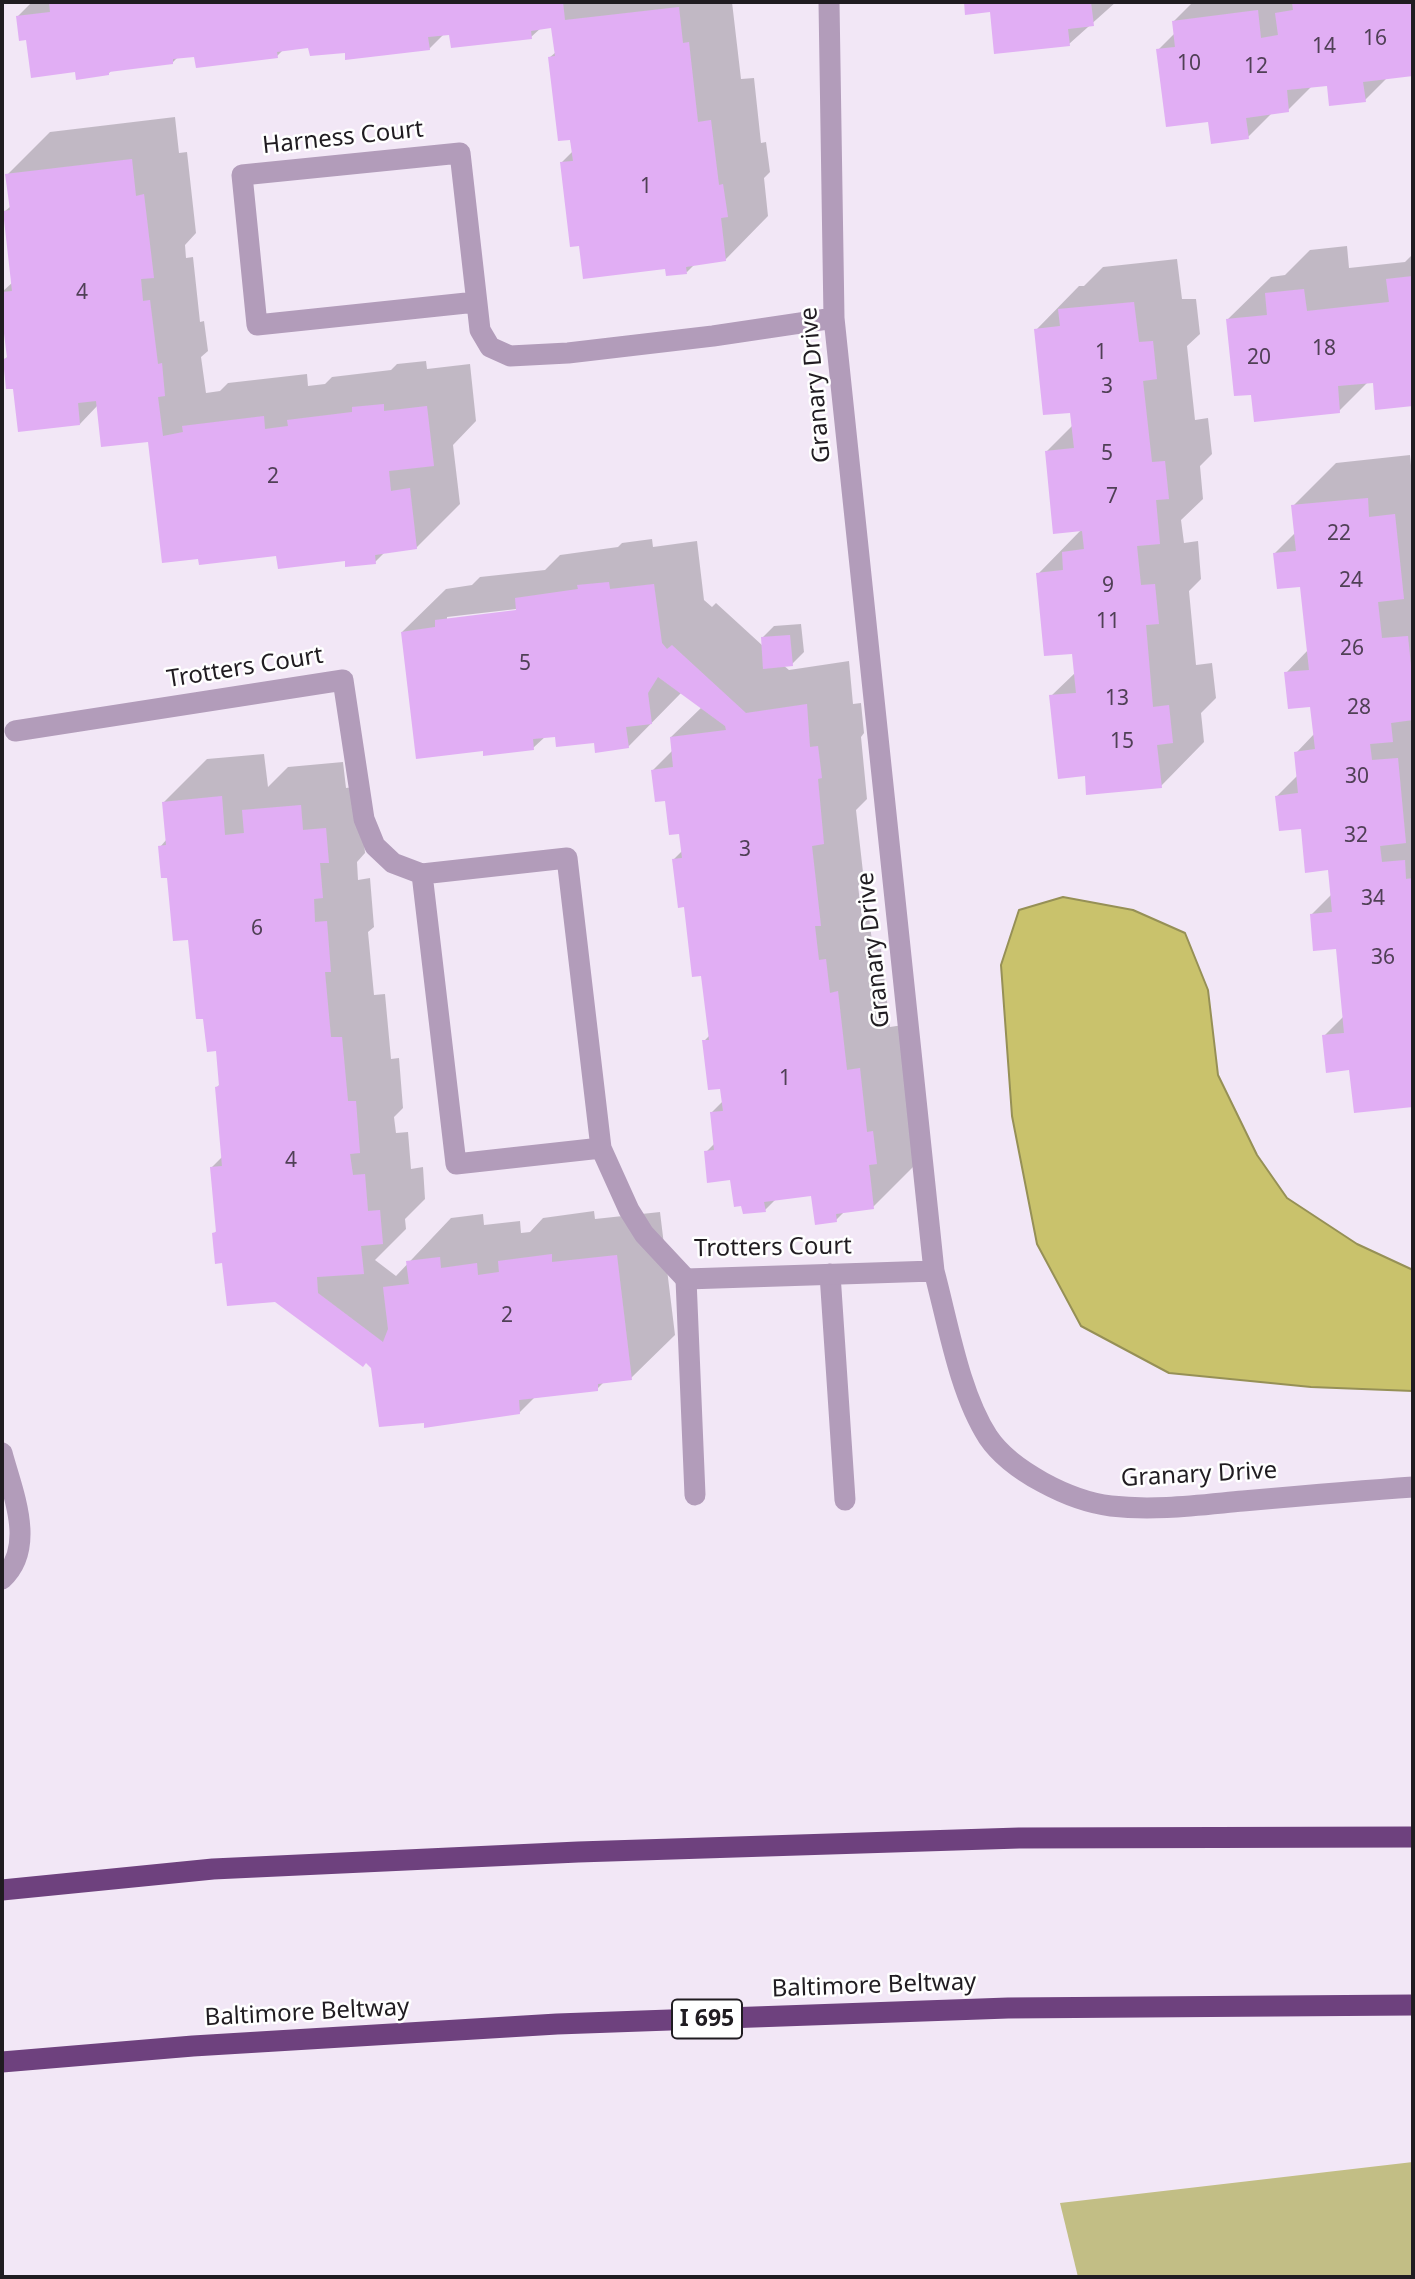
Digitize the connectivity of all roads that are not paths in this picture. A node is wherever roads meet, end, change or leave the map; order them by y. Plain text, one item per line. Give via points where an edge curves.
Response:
1 (829, 2) edge
2 (476, 302) junction
3 (834, 318) junction
4 (15, 731) dead end
5 (422, 874) junction
6 (601, 1148) junction
7 (934, 1270) junction
8 (830, 1274) junction
9 (686, 1279) junction
10 (2, 1453) edge
11 (1413, 1487) edge
12 (695, 1495) dead end
13 (845, 1500) dead end
14 (2, 1579) edge
15 (1413, 1837) edge
16 (2, 1890) edge
17 (1413, 2005) edge
18 (2, 2062) edge

1 - 3 street, Granary Drive
2 - 2 street, Harness Court via 460,153 242,175 257,325
2 - 3 street, Harness Court via 480,330 490,347 510,356 713,337
3 - 7 street, Granary Drive
4 - 5 street, Trotters Court via 343,680 364,819 375,846 393,863
5 - 6 street via 456,1164
5 - 6 street, Trotters Court via 567,858
6 - 9 street, Trotters Court via 644,1234
7 - 8 street, Trotters Court
7 - 11 street, Granary Drive via 969,1401 989,1438 1007,1458 1070,1496 1109,1506 1162,1508
8 - 9 street, Trotters Court
8 - 13 street
9 - 12 street
10 - 14 street via 19,1520 20,1547
15 - 16 highway via 1019,1838 592,1851 214,1869
17 - 18 highway, Baltimore Beltway / I 695 via 1008,2008 557,2024

